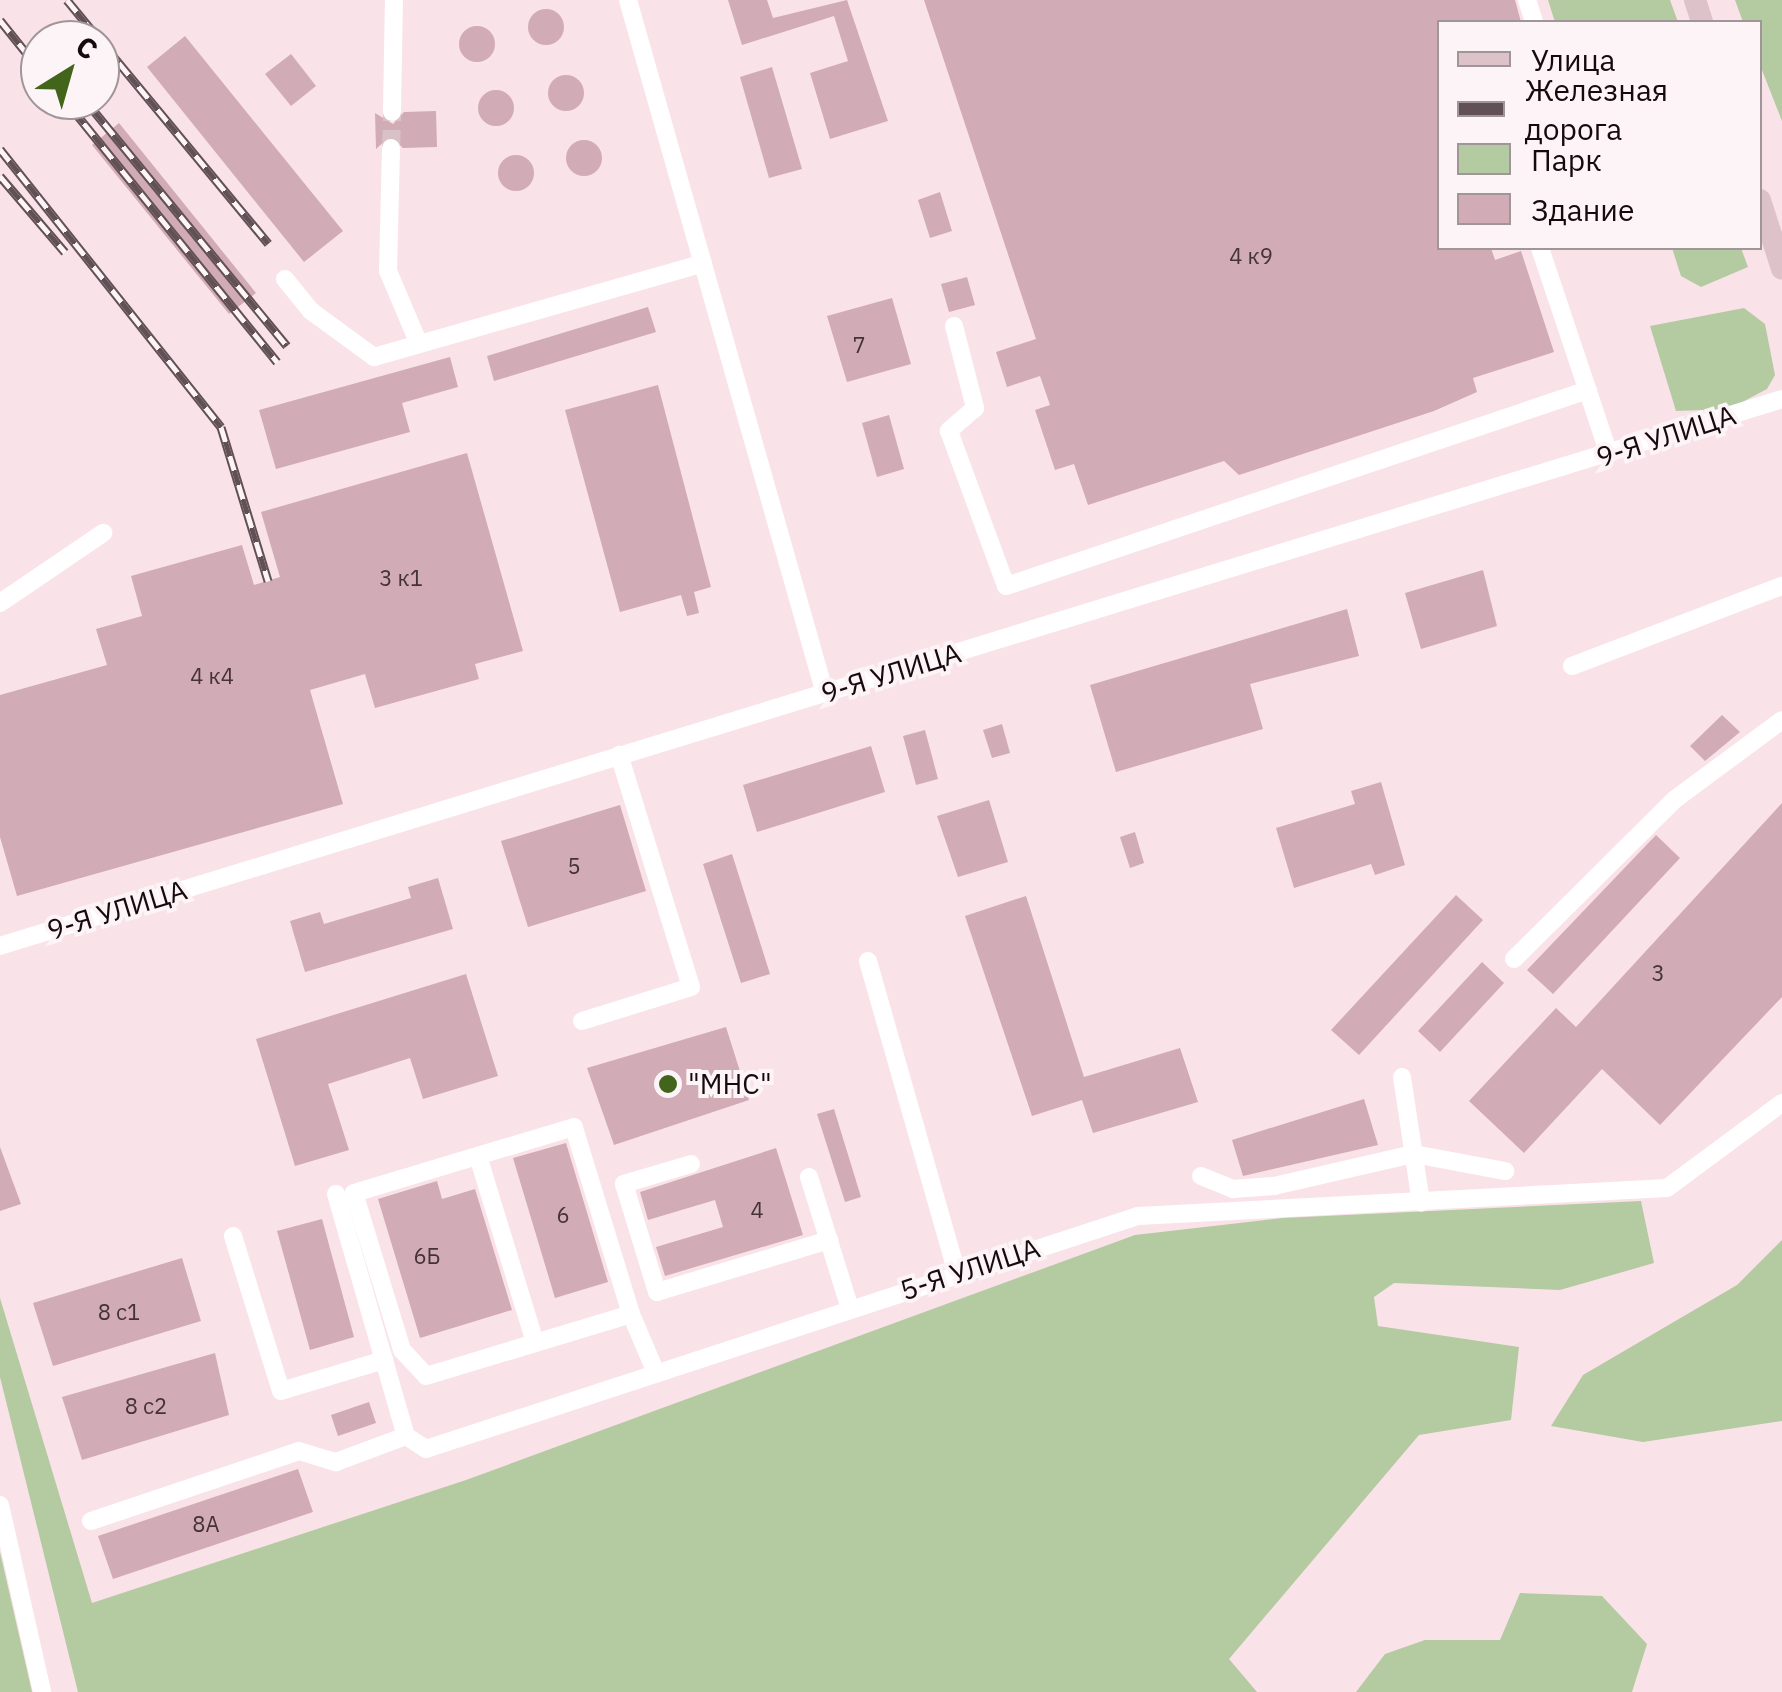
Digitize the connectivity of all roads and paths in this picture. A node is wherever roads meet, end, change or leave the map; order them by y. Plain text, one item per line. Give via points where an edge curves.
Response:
1 (394, 0) edge
2 (628, 0) edge
3 (392, 112) tunnel mouth
4 (391, 148) tunnel mouth
5 (1762, 204) edge
6 (1777, 236) edge
7 (1541, 250) edge
8 (703, 263) junction
9 (1782, 269) edge
10 (285, 279) dead end
11 (954, 326) dead end
12 (420, 344) junction
13 (1588, 390) junction
14 (1782, 399) edge
15 (1609, 454) junction
16 (103, 534) dead end
17 (1782, 586) edge
18 (0, 603) edge
19 (1572, 666) dead end
20 (825, 694) junction
21 (1782, 720) edge
22 (619, 755) junction
23 (0, 946) edge
24 (1514, 959) dead end
25 (868, 961) dead end
26 (582, 1021) dead end
27 (1402, 1077) dead end
28 (1782, 1103) edge
29 (1414, 1154) junction
30 (478, 1156) junction
31 (691, 1164) dead end
32 (1505, 1171) dead end
33 (1201, 1176) dead end
34 (809, 1177) dead end
35 (336, 1194) dead end
36 (1422, 1202) junction
37 (233, 1236) dead end
38 (829, 1240) junction
39 (957, 1274) junction
40 (850, 1309) junction
41 (631, 1314) junction
42 (535, 1343) junction
43 (384, 1360) junction
44 (656, 1373) junction
45 (406, 1436) junction
46 (0, 1505) edge
47 (91, 1520) dead end
48 (42, 1692) edge

1 - 3 street
2 - 8 street
4 - 12 street via 388,270
5 - 6 main road
6 - 9 main road
7 - 13 street
8 - 12 street
8 - 20 street
10 - 12 street via 374,356
11 - 13 street via 974,408 949,431 1006,586
13 - 15 street
14 - 15 street, 9-Я УЛИЦА
15 - 20 street, 9-Я УЛИЦА
16 - 18 street
17 - 19 street
20 - 22 street, 9-Я УЛИЦА
21 - 24 street via 1674,800
22 - 23 street, 9-Я УЛИЦА
22 - 26 street via 691,988
25 - 39 street
27 - 29 street
28 - 36 street, 5-Я УЛИЦА via 1667,1188
29 - 32 street
29 - 33 street via 1274,1186 1233,1189
29 - 36 street
30 - 41 street via 574,1126
30 - 42 street
30 - 42 street via 354,1193 396,1333 426,1376
31 - 38 street via 624,1184 657,1292
34 - 38 street
35 - 43 street
36 - 39 street, 5-Я УЛИЦА via 1138,1216
37 - 43 street via 281,1392
38 - 40 street
39 - 40 street, 5-Я УЛИЦА
40 - 44 street, 5-Я УЛИЦА
41 - 42 street
41 - 44 street
43 - 45 street
44 - 45 street, 5-Я УЛИЦА via 426,1450
45 - 47 street via 336,1462 299,1451
46 - 48 street

